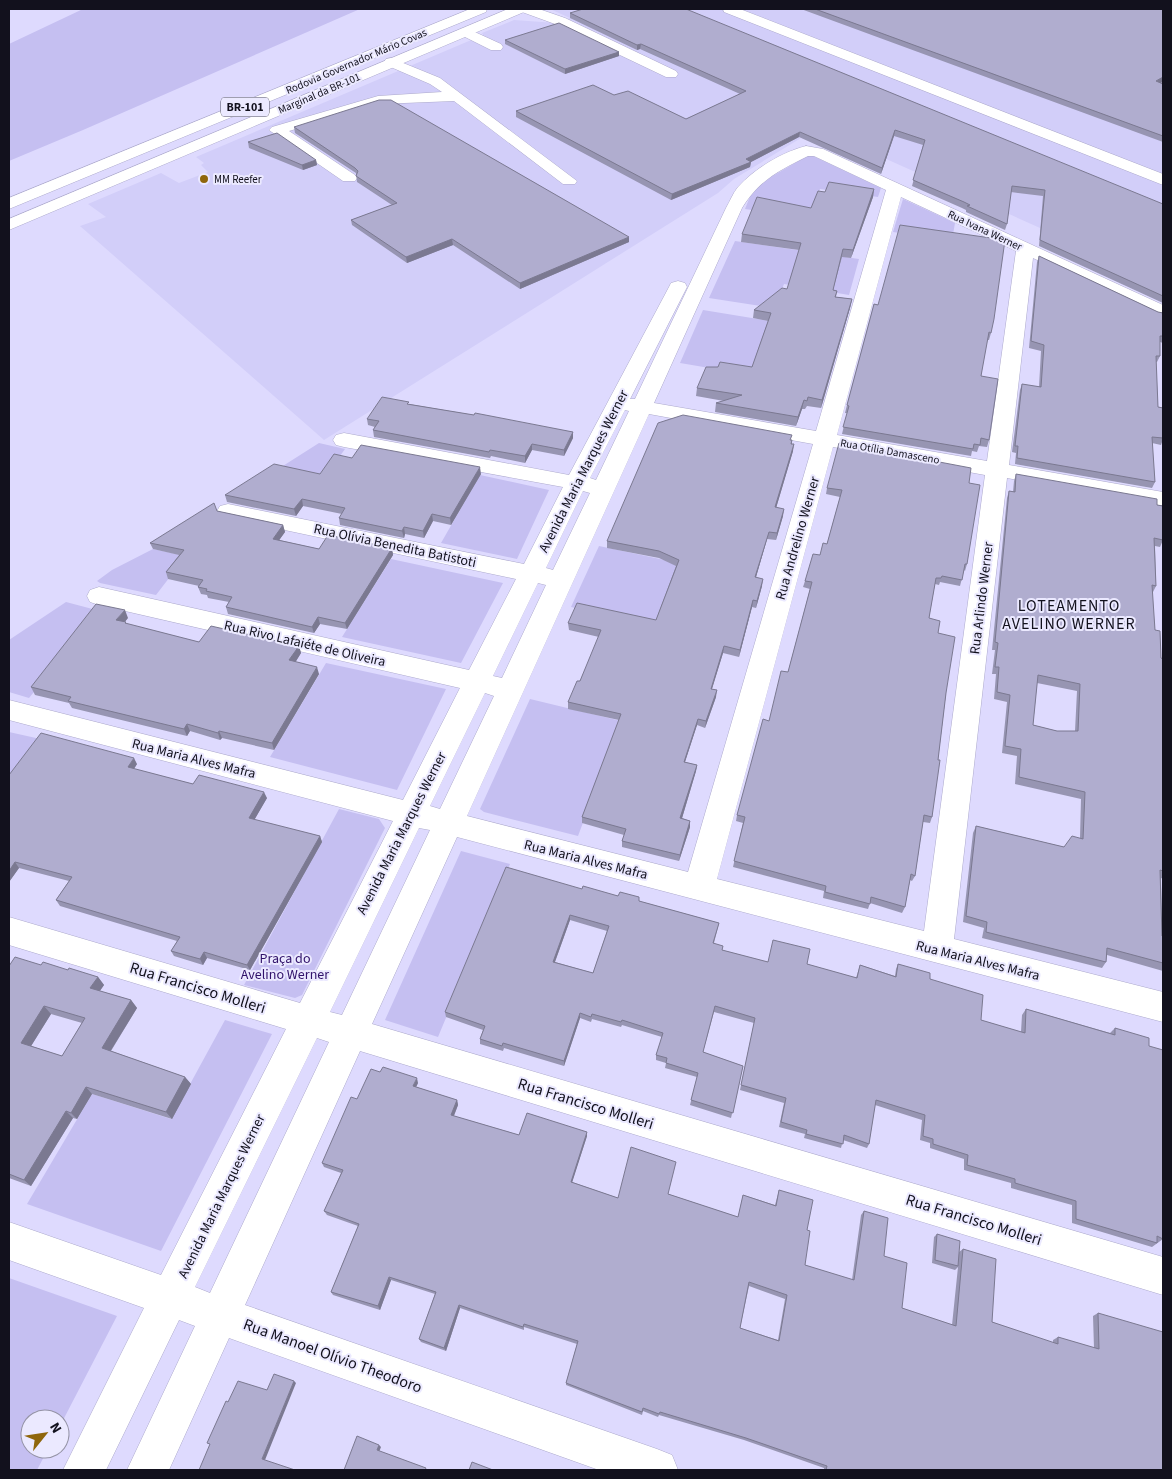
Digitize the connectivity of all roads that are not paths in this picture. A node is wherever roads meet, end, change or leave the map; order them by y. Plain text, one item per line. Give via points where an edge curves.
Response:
1 (459, 9) edge
2 (481, 9) edge
3 (519, 9) edge
4 (527, 9) edge
5 (729, 9) edge
6 (751, 9) edge
7 (466, 32) junction
8 (496, 47) dead end
9 (391, 62) junction
10 (671, 74) dead end
11 (457, 96) junction
12 (806, 151) joint
13 (1163, 168) edge
14 (349, 178) dead end
15 (1163, 180) edge
16 (569, 181) dead end
17 (895, 188) junction
18 (9, 192) edge
19 (9, 204) edge
20 (9, 225) edge
21 (1025, 248) junction
22 (1163, 312) edge
23 (629, 404) junction
24 (824, 439) junction
25 (344, 440) dead end
26 (997, 470) junction
27 (576, 483) junction
28 (604, 488) junction
29 (1163, 499) edge
30 (228, 511) edge
31 (531, 574) junction
32 (562, 580) junction
33 (98, 596) dead end
34 (477, 682) junction
35 (511, 689) junction
36 (9, 710) edge
37 (411, 814) junction
38 (448, 823) junction
39 (699, 888) junction
40 (9, 931) edge
41 (937, 949) junction
42 (1163, 1007) edge
43 (308, 1021) junction
44 (351, 1033) junction
45 (9, 1241) edge
46 (1163, 1276) edge
47 (169, 1299) junction
48 (220, 1315) junction
49 (84, 1470) edge
50 (148, 1470) edge
51 (657, 1470) edge

1 - 18 main road, Rodovia Governador Mário Covas / BR-101
2 - 19 main road, Rodovia Governador Mário Covas / BR-101
3 - 7 main road, Marginal da BR-101
4 - 10 main road via 560,21
5 - 15 main road
6 - 13 main road
7 - 8 main road
7 - 9 main road, Marginal da BR-101
9 - 11 main road via 434,81
9 - 20 main road, Marginal da BR-101
11 - 14 main road via 378,100 277,130
11 - 16 main road
12 - 17 main road, Rua Ivana Werner via 817,152
12 - 23 main road, Avenida Maria Marques Werner via 777,165 744,191
17 - 21 main road, Rua Ivana Werner
17 - 24 main road, Rua Andrelino Werner
21 - 22 main road, Rua Ivana Werner
21 - 26 main road, Rua Arlindo Werner
23 - 24 main road, Rua Otília Damasceno
23 - 27 main road, Avenida Maria Marques Werner
23 - 28 main road, Avenida Maria Marques Werner
24 - 26 main road, Rua Otília Damasceno
24 - 39 main road, Rua Andrelino Werner
25 - 27 main road
26 - 29 main road, Rua Otília Damasceno
26 - 41 main road, Rua Arlindo Werner
27 - 28 main road
27 - 31 main road, Avenida Maria Marques Werner
28 - 32 main road, Avenida Maria Marques Werner
30 - 31 main road, Rua Olívia Benedita Batistoti
31 - 32 main road, Rua Olívia Benedita Batistoti
31 - 34 main road, Avenida Maria Marques Werner
32 - 35 main road, Avenida Maria Marques Werner
33 - 34 main road, Rua Rivo Lafaiéte de Oliveira
34 - 35 main road, Rua Rivo Lafaiéte de Oliveira
34 - 37 main road, Avenida Maria Marques Werner
35 - 38 main road, Avenida Maria Marques Werner
36 - 37 main road, Rua Maria Alves Mafra
37 - 38 main road, Rua Maria Alves Mafra
37 - 43 main road, Avenida Maria Marques Werner
38 - 39 main road, Rua Maria Alves Mafra
38 - 44 main road, Avenida Maria Marques Werner
39 - 41 main road, Rua Maria Alves Mafra
40 - 43 main road, Rua Francisco Molleri
41 - 42 main road, Rua Maria Alves Mafra
43 - 44 main road, Rua Francisco Molleri
43 - 47 main road, Avenida Maria Marques Werner
44 - 46 main road, Rua Francisco Molleri
44 - 48 main road, Avenida Maria Marques Werner
45 - 47 main road, Rua Manoel Olívio Theodoro
47 - 48 main road, Rua Manoel Olívio Theodoro
47 - 49 main road, Avenida Maria Marques Werner
48 - 50 main road, Avenida Maria Marques Werner
48 - 51 main road, Rua Manoel Olívio Theodoro

